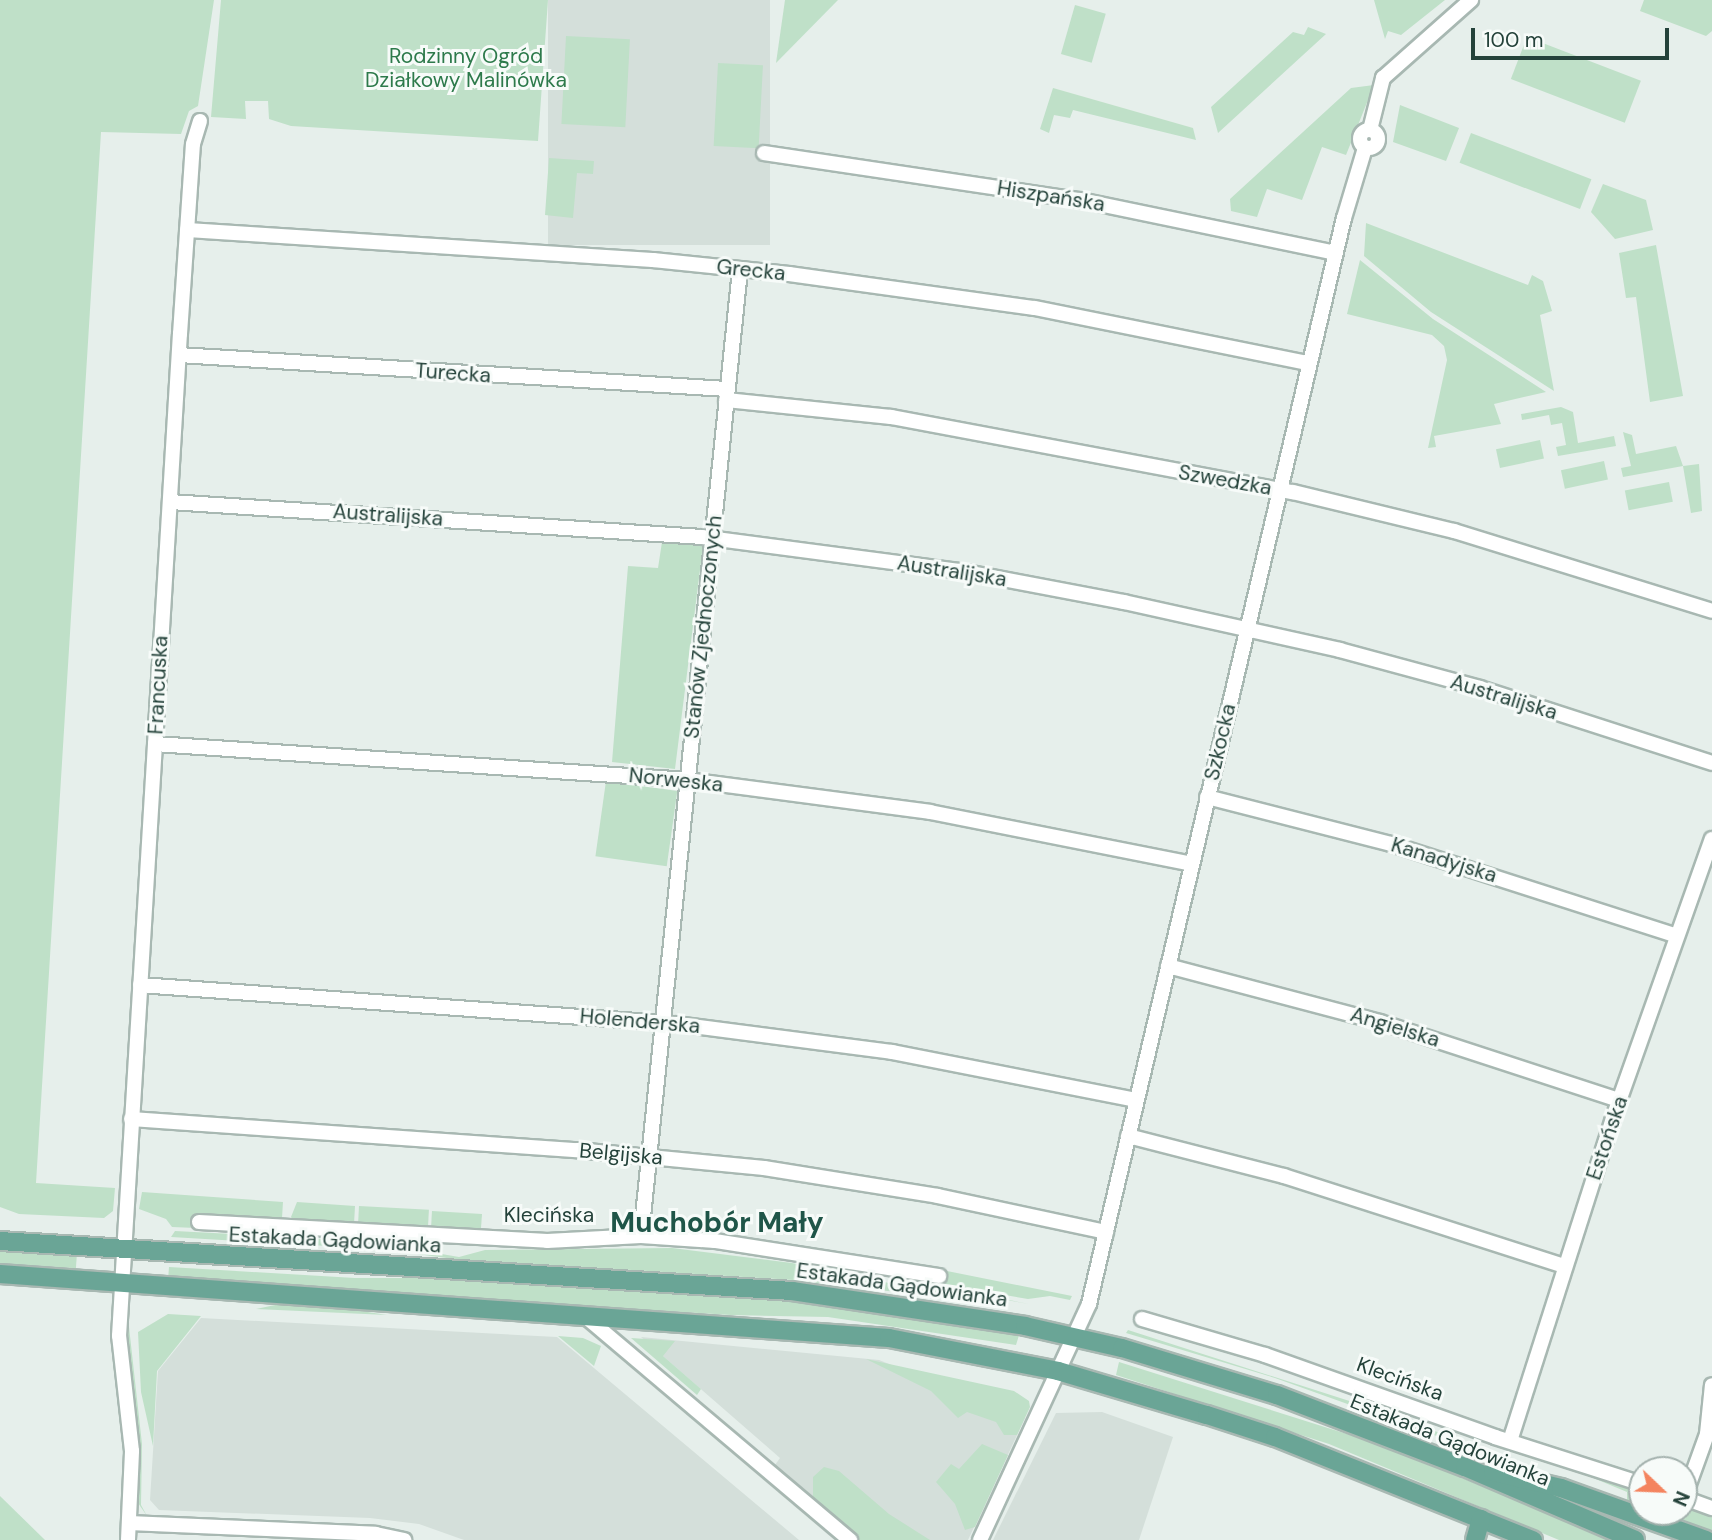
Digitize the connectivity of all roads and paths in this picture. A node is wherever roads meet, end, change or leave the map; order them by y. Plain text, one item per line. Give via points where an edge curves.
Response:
1 (1471, 0) edge
2 (200, 121) dead end
3 (764, 153) dead end
4 (187, 230) junction
5 (1336, 253) junction
6 (740, 269) junction
7 (179, 355) junction
8 (1309, 363) junction
9 (727, 394) junction
10 (1281, 490) junction
11 (170, 502) junction
12 (713, 538) junction
13 (1712, 611) edge
14 (1247, 628) junction
15 (155, 744) junction
16 (1712, 763) edge
17 (688, 780) junction
18 (1207, 797) junction
19 (1712, 839) edge
20 (1192, 864) junction
21 (1677, 936) junction
22 (1168, 966) junction
23 (139, 985) junction
24 (662, 1022) junction
25 (1136, 1100) junction
26 (1619, 1100) junction
27 (131, 1119) junction
28 (1128, 1136) junction
29 (648, 1156) junction
30 (200, 1222) dead end
31 (1106, 1232) junction
32 (641, 1236) junction
33 (0, 1241) edge
34 (125, 1250) junction
35 (1565, 1266) junction
36 (0, 1274) edge
37 (939, 1276) dead end
38 (123, 1284) junction
39 (579, 1313) junction
40 (1142, 1320) dead end
41 (1074, 1336) junction
42 (1058, 1371) junction
43 (1712, 1385) edge
44 (1510, 1440) junction
45 (1698, 1459) edge
46 (1465, 1467) junction
47 (1628, 1479) edge
48 (1481, 1519) junction
49 (129, 1523) junction
50 (128, 1540) edge
51 (404, 1540) edge
52 (850, 1540) edge
53 (980, 1540) edge
54 (1475, 1540) edge
55 (1532, 1540) edge
56 (1635, 1540) edge
57 (1706, 1540) edge

1 - 5 street, Szkocka via 1383,78 1370,130 1360,136 1365,148
2 - 4 street, Francuska via 192,144
3 - 5 street, Hiszpańska via 1080,200
4 - 6 street, Grecka
4 - 7 street, Francuska
5 - 8 street, Szkocka
6 - 8 street, Grecka via 1035,308
6 - 9 street, Stanów Zjednoczonych
7 - 9 street, Turecka
7 - 11 street, Francuska
8 - 10 street, Szkocka
9 - 10 street, Szwedzka via 891,417
9 - 12 street, Stanów Zjednoczonych
10 - 13 street, Szwedzka via 1435,526
10 - 14 street, Szkocka
11 - 12 street, Australijska
11 - 15 street, Francuska
12 - 14 street, Australijska via 960,571
12 - 17 street, Stanów Zjednoczonych
14 - 16 street, Australijska via 1480,688
14 - 18 street, Szkocka
15 - 17 street, Norweska
15 - 23 street, Francuska
17 - 20 street, Norweska via 930,813
17 - 24 street, Stanów Zjednoczonych
18 - 20 street, Szkocka
18 - 21 street, Kanadyjska via 1391,844
19 - 21 street, Estońska
20 - 22 street, Szkocka
21 - 26 street, Estońska
22 - 25 street, Szkocka
22 - 26 street, Angielska via 1380,1022
23 - 24 street, Holenderska
23 - 27 street, Francuska
24 - 25 street, Holenderska via 885,1051
24 - 29 street, Stanów Zjednoczonych
25 - 28 street, Szkocka
26 - 35 street, Estońska
27 - 29 street, Belgijska
27 - 34 street, Francuska
28 - 31 street, Szkocka
28 - 35 street via 1284,1176
29 - 31 street, Belgijska via 828,1176
29 - 32 street, Stanów Zjednoczonych
30 - 32 street, Klecińska via 547,1241
31 - 41 street, Szkocka via 1089,1304
32 - 37 street, Klecińska via 788,1251
33 - 34 main road
34 - 38 street, Francuska
34 - 41 main road, Estakada Gądowianka via 792,1291 956,1313
35 - 44 street, Estońska
36 - 38 main road
38 - 39 main road
38 - 49 street, Francuska via 119,1358 132,1440
39 - 42 main road via 889,1338
39 - 52 street via 615,1338
40 - 44 street, Klecińska via 1265,1355
41 - 42 street, Szkocka
41 - 46 main road, Estakada Gądowianka via 1277,1395
42 - 48 main road via 1275,1437
42 - 53 street, Szkocka
43 - 45 street via 1707,1434
44 - 47 street, Klecińska
46 - 56 main road, Estakada Gądowianka
46 - 57 main road via 1561,1488
48 - 54 main road
48 - 55 main road
49 - 50 street, Francuska
49 - 51 street via 376,1534

